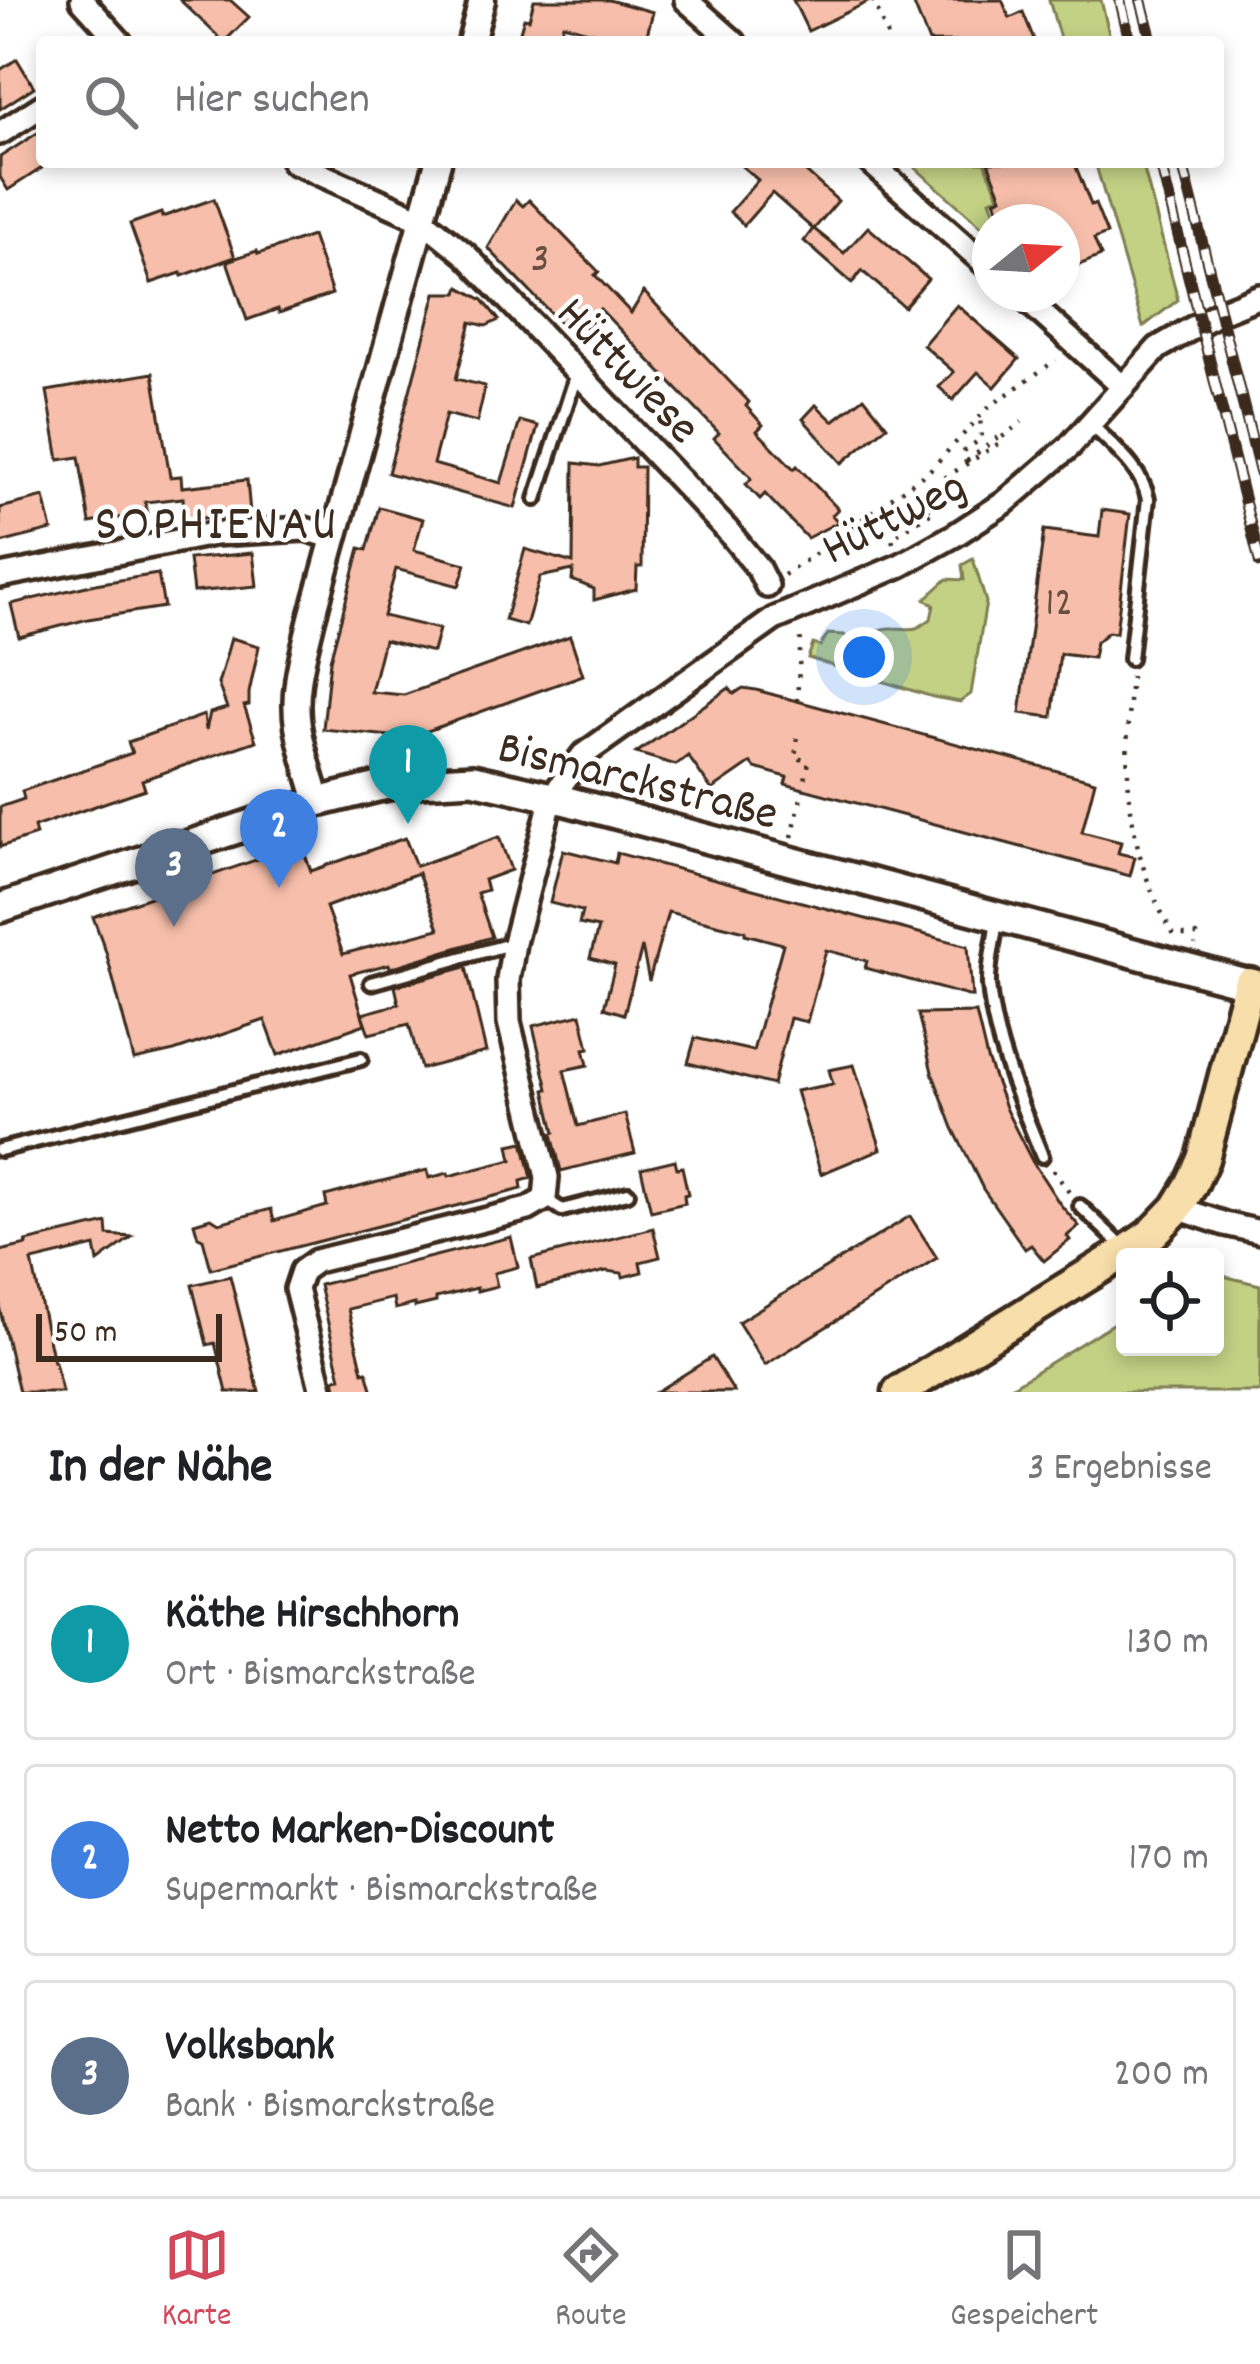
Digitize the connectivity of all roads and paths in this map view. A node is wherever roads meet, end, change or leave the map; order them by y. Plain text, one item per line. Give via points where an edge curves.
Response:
1 (82, 0) edge
2 (686, 0) edge
3 (873, 0) edge
4 (476, 1) edge
5 (115, 36) edge
6 (472, 36) edge
7 (727, 36) edge
8 (888, 36) edge
9 (36, 110) edge
10 (0, 134) edge
11 (306, 168) edge
12 (436, 168) edge
13 (877, 168) edge
14 (423, 220) junction
15 (972, 252) edge
16 (1260, 296) edge
17 (1040, 312) edge
18 (1073, 341) junction
19 (578, 373) junction
20 (1123, 387) junction
21 (980, 416) junction
22 (1022, 422) dead end
23 (1091, 424) junction
24 (966, 463) junction
25 (536, 499) dead end
26 (941, 502) dead end
27 (335, 538) junction
28 (0, 576) edge
29 (767, 586) joint
30 (804, 604) junction
31 (1130, 659) joint
32 (796, 701) dead end
33 (799, 734) dead end
34 (552, 797) junction
35 (317, 802) junction
36 (787, 860) junction
37 (0, 908) edge
38 (998, 916) junction
39 (1174, 934) dead end
40 (514, 943) junction
41 (370, 983) dead end
42 (1254, 985) edge
43 (361, 1059) dead end
44 (0, 1150) edge
45 (1042, 1156) joint
46 (628, 1193) dead end
47 (545, 1199) junction
48 (1081, 1206) joint
49 (1177, 1208) junction
50 (1260, 1232) edge
51 (1124, 1248) edge
52 (1131, 1248) edge
53 (1116, 1258) edge
54 (316, 1391) edge
55 (899, 1392) edge

1 - 5 street
2 - 7 street
3 - 8 path
4 - 6 street
9 - 10 street
11 - 14 street, Hüttwiese
12 - 14 street
13 - 15 street
14 - 19 street, Hüttwiese
14 - 27 street
16 - 20 street, Hüttweg via 1158,348
17 - 18 street
18 - 20 street
18 - 21 path
19 - 25 lane
19 - 29 street, Hüttwiese via 727,530
20 - 23 street, Hüttweg
21 - 24 path via 982,438 964,451
21 - 29 path via 929,471
22 - 24 path
23 - 30 street, Hüttweg via 956,536
23 - 31 lane via 1136,470 1148,499
24 - 26 path via 943,479
27 - 28 street via 305,529 213,534
27 - 35 street via 297,694
30 - 32 path
30 - 34 street, Hüttweg via 583,755
31 - 39 path via 1127,776 1135,843
33 - 36 path via 795,757 809,762
34 - 35 main road, Bismarckstraße via 473,779 400,783
34 - 36 main road, Bismarckstraße
34 - 40 street
35 - 37 main road, Bismarckstraße
36 - 38 main road, Bismarckstraße
38 - 42 main road, Bismarckstraße
38 - 45 lane via 989,982 999,1038
40 - 41 lane
40 - 47 street via 509,1022 547,1177
42 - 49 main road via 1203,1160
43 - 44 lane
45 - 48 path
46 - 47 lane via 562,1210
47 - 54 street via 302,1271 296,1289
48 - 51 lane
49 - 50 street
49 - 52 main road
53 - 55 main road

